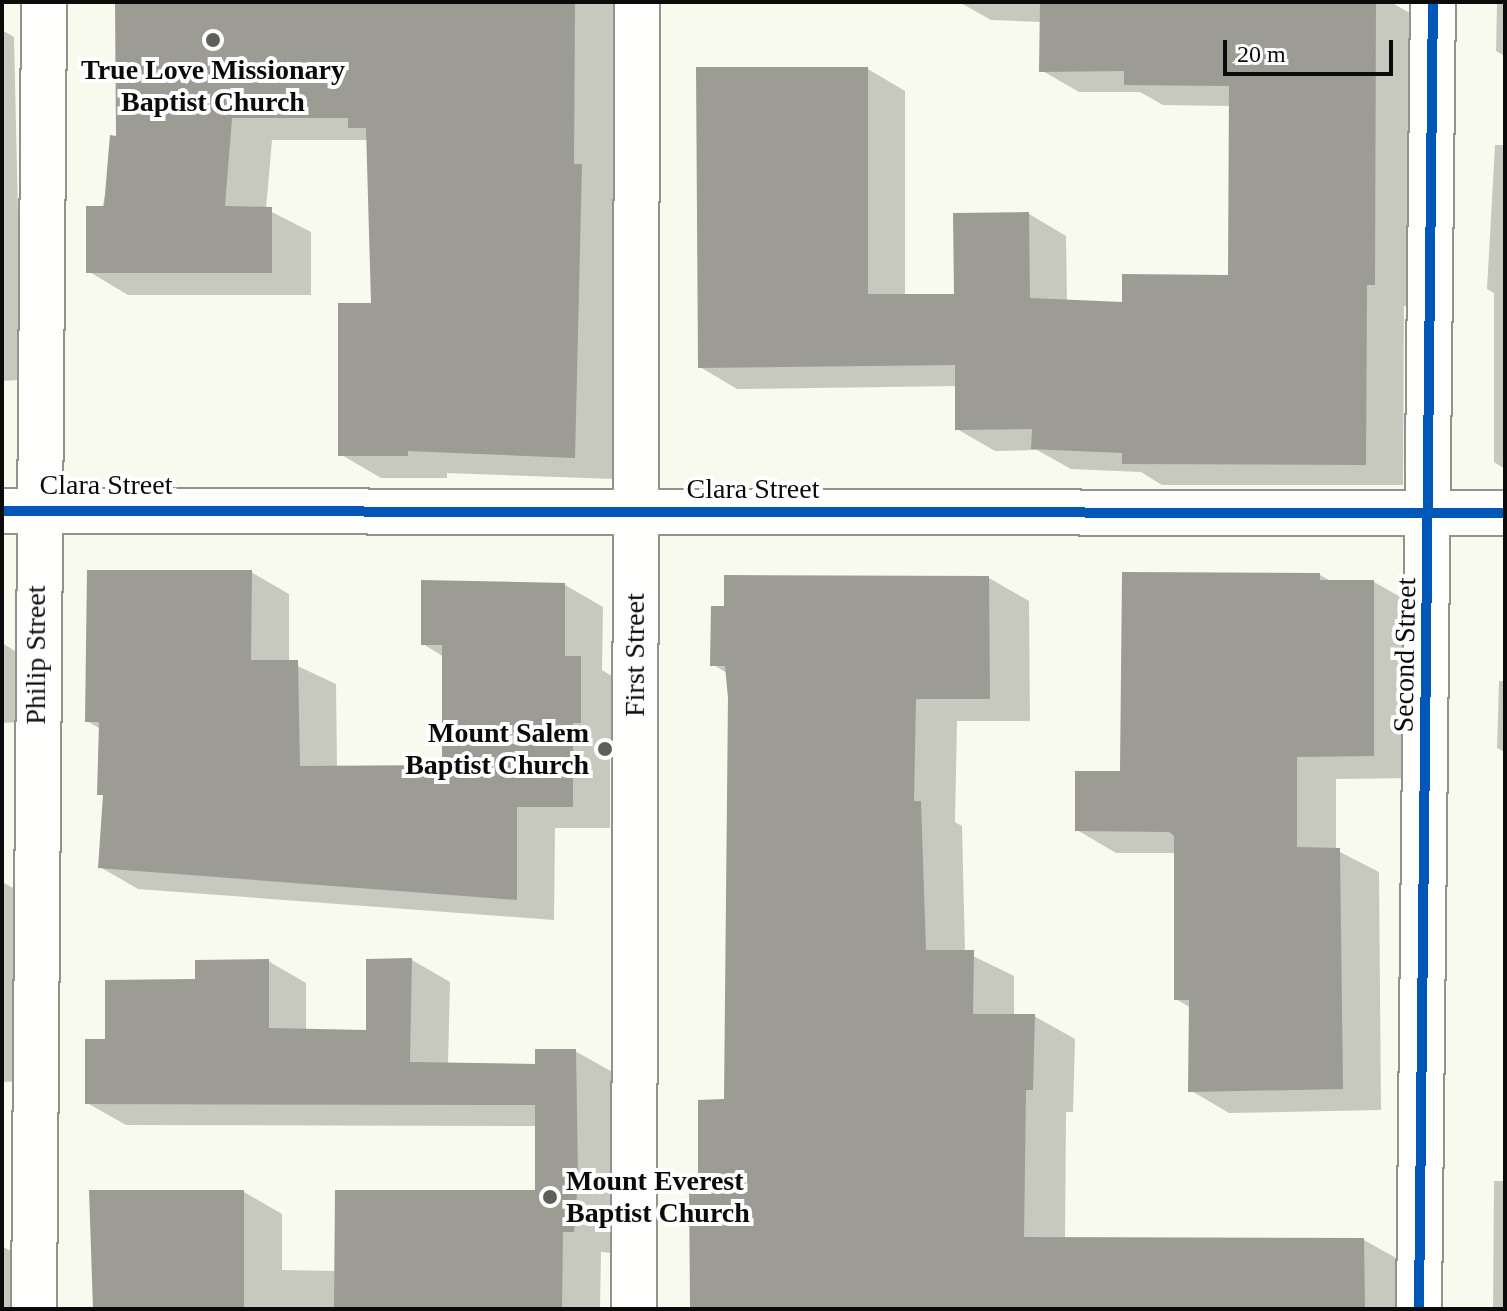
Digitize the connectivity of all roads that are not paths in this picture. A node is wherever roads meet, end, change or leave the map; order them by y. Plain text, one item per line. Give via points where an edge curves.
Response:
1 (44, 2) edge
2 (637, 2) edge
3 (1433, 2) edge
4 (19, 509) edge
5 (635, 512) junction
6 (1431, 513) junction
7 (1505, 513) edge
8 (34, 1309) edge
9 (634, 1309) edge
10 (1419, 1309) edge

1 - 4 street, Philip Street
2 - 5 street, First Street
3 - 6 street, Second Street
4 - 5 street, Clara Street
4 - 8 street, Philip Street
5 - 6 street, Clara Street
5 - 9 street, First Street
6 - 7 street, Clara Street
6 - 10 street, Second Street

